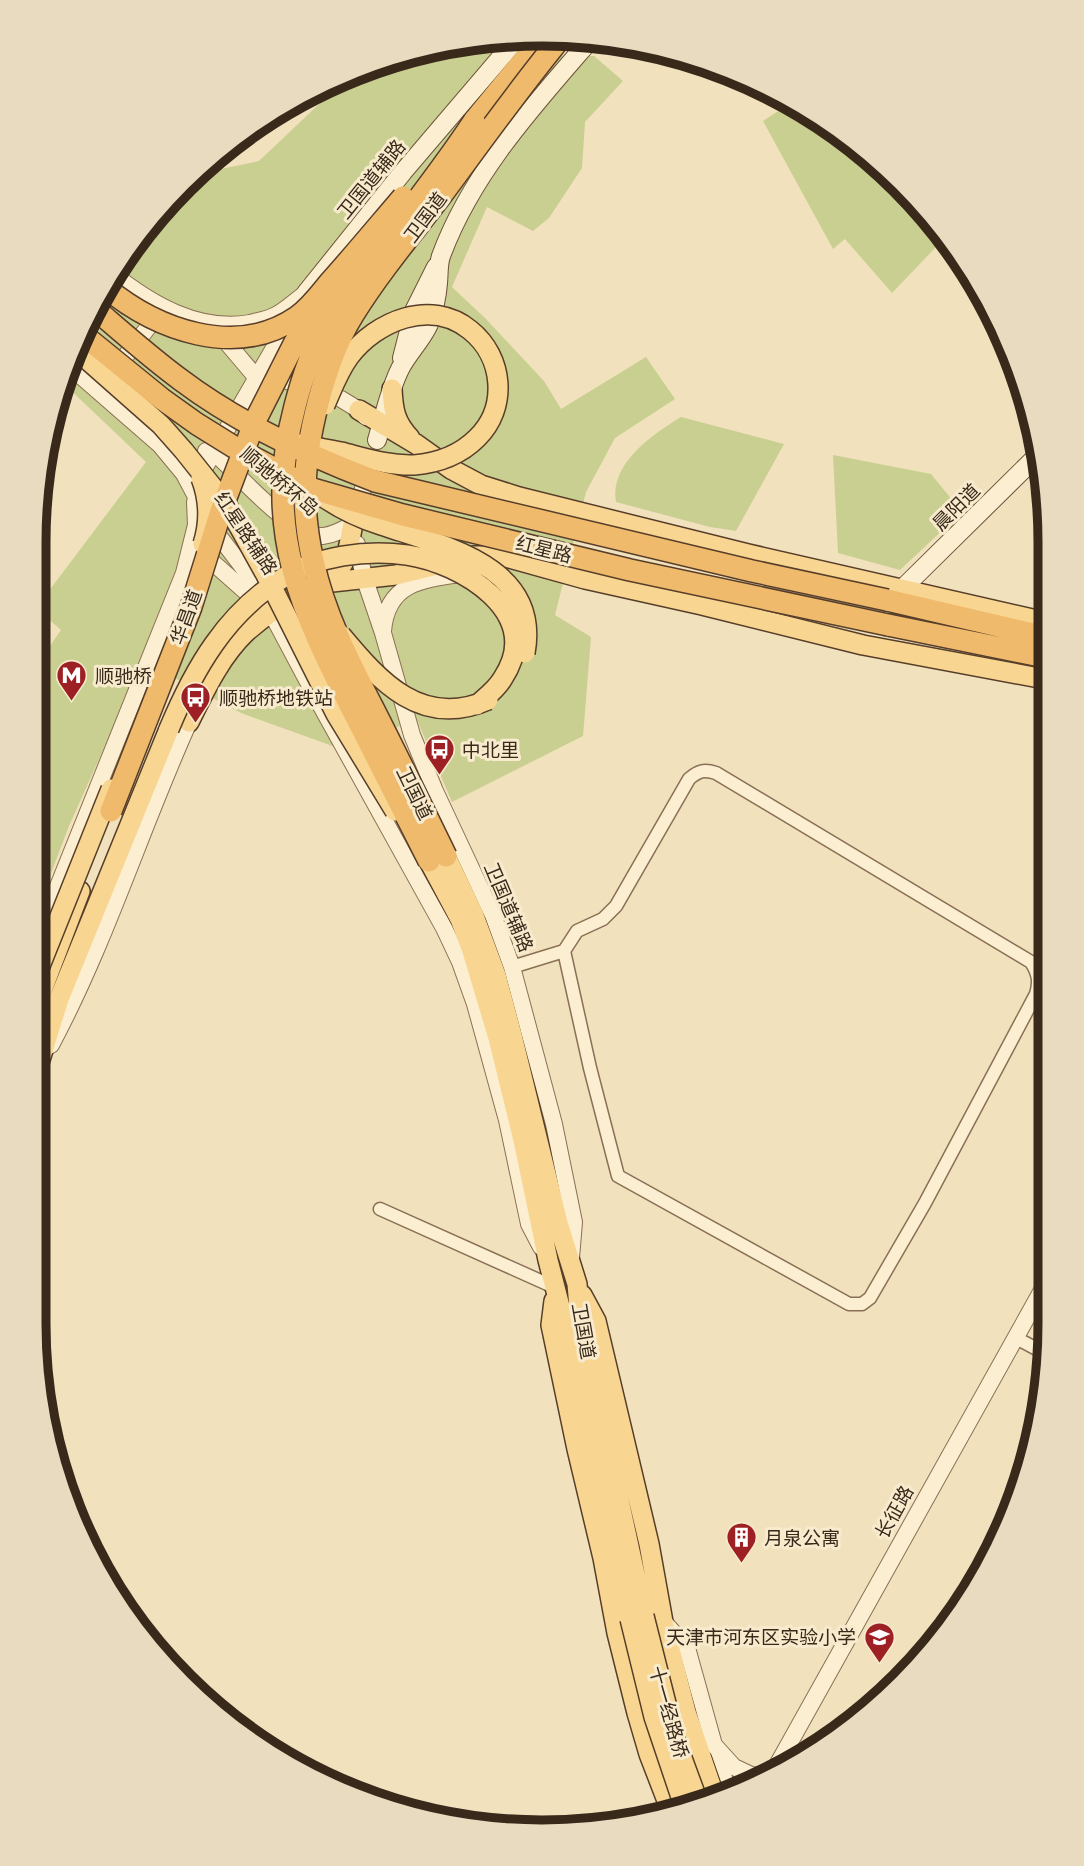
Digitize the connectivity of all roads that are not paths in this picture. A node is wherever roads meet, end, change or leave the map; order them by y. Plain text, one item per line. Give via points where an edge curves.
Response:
1 (535, 46) edge
2 (554, 46) edge
3 (510, 47) edge
4 (583, 48) edge
5 (474, 121) junction
6 (396, 181) junction
7 (459, 215) junction
8 (340, 271) junction
9 (121, 279) edge
10 (113, 292) edge
11 (306, 293) junction
12 (164, 308) junction
13 (101, 315) edge
14 (216, 324) junction
15 (238, 325) junction
16 (89, 340) edge
17 (82, 355) edge
18 (76, 371) edge
19 (264, 372) junction
20 (392, 389) junction
21 (99, 390) junction
22 (359, 410) junction
23 (379, 432) junction
24 (311, 438) junction
25 (278, 439) junction
26 (416, 444) junction
27 (160, 445) junction
28 (213, 453) junction
29 (1032, 461) edge
30 (195, 464) junction
31 (1033, 468) edge
32 (193, 488) junction
33 (313, 489) junction
34 (602, 517) junction
35 (354, 524) junction
36 (192, 544) junction
37 (463, 559) junction
38 (542, 568) junction
39 (412, 576) junction
40 (364, 577) junction
41 (585, 579) junction
42 (323, 583) junction
43 (895, 594) junction
44 (932, 596) junction
45 (270, 613) junction
46 (950, 615) junction
47 (1038, 620) edge
48 (335, 628) junction
49 (383, 634) junction
50 (1038, 635) edge
51 (920, 644) junction
52 (1038, 656) edge
53 (1038, 677) edge
54 (477, 705) junction
55 (189, 722) joint
56 (412, 735) junction
57 (353, 764) junction
58 (111, 811) joint
59 (438, 858) junction
60 (46, 916) edge
61 (46, 951) edge
62 (564, 951) junction
63 (512, 967) junction
64 (1038, 972) edge
65 (46, 980) edge
66 (1038, 988) edge
67 (46, 1037) edge
68 (46, 1053) edge
69 (380, 1209) dead end
70 (550, 1225) junction
71 (548, 1260) junction
72 (570, 1263) junction
73 (577, 1284) junction
74 (555, 1290) junction
75 (1038, 1298) edge
76 (572, 1320) junction
77 (1016, 1338) junction
78 (1037, 1349) edge
79 (631, 1622) junction
80 (663, 1622) junction
81 (715, 1745) junction
82 (781, 1759) edge
83 (750, 1775) edge
84 (729, 1784) edge
85 (713, 1790) edge
86 (696, 1796) edge
87 (682, 1800) edge
88 (669, 1805) edge

1 - 5 highway, 卫国道
2 - 24 highway, 卫国道, bridge via 352,316 333,354
3 - 6 main road, 卫国道辅路
4 - 7 main road via 489,164
5 - 8 highway, 卫国道, bridge via 441,152
5 - 59 highway, 卫国道, bridge via 324,329 294,408 282,487 287,547 304,608 344,694
6 - 7 main road
6 - 11 main road, 卫国道辅路
7 - 20 main road via 439,260 437,302 428,327 400,368
8 - 10 highway, bridge via 296,318 265,332 233,337 174,327
8 - 58 highway, 华昌道, bridge via 295,342 255,421 220,511 191,607
9 - 12 street
11 - 15 street, 卫国道辅路 via 274,316
11 - 19 street, 顺驰桥环岛
12 - 14 street
12 - 21 street
13 - 25 highway, 红星路, bridge via 183,381
14 - 15 street
14 - 19 street via 228,344
15 - 19 street via 250,338
16 - 33 highway, 红星路, bridge via 197,424
17 - 30 main road, bridge via 147,411
18 - 21 street, 红星路辅路
19 - 22 street via 341,399
19 - 28 street, 顺驰桥环岛
20 - 22 main road via 380,401
20 - 23 main road
20 - 26 main road via 399,427
21 - 27 street, 红星路辅路
22 - 23 main road
23 - 26 main road
23 - 35 street
24 - 25 main road, bridge via 350,356 388,324 428,314 444,317 480,339 497,370 498,402 490,422 472,442 447,458 393,464
24 - 48 highway, 卫国道, bridge via 305,492 308,535
25 - 43 highway, 红星路, bridge via 401,488 752,571
26 - 34 main road via 481,485
27 - 28 street, 红星路辅路 via 187,458
27 - 32 street, 红星路辅路
28 - 32 street, 顺驰桥环岛
28 - 35 street, 顺驰桥环岛 via 304,532 324,536
29 - 43 main road, 晨阳道
30 - 59 main road, bridge via 227,505 335,714 380,789
30 - 61 main road, bridge via 207,498 204,539 172,634
31 - 44 main road, 晨阳道 via 929,572
32 - 36 street, 华昌道 via 196,525
32 - 45 street, 红星路辅路 via 202,511 251,577
33 - 51 highway, 红星路, bridge via 617,566 888,625
33 - 54 main road, bridge via 366,520 474,558 496,573 516,596 524,614 524,656 508,684
34 - 41 street
34 - 43 main road
35 - 37 street
35 - 40 street, 卫国道辅路
35 - 42 main road via 345,561
36 - 45 street
36 - 60 street, 华昌道
37 - 38 main road via 493,555
37 - 39 main road
38 - 39 street
38 - 41 main road
39 - 40 main road
39 - 49 street via 392,600
40 - 42 main road
40 - 49 street, 卫国道辅路
41 - 51 main road via 884,648
42 - 45 main road
43 - 44 main road
43 - 46 highway, 红星路
44 - 46 highway
44 - 47 main road
45 - 55 main road via 228,653
45 - 57 street
46 - 50 highway, 红星路
48 - 54 main road, bridge via 378,677 411,701 450,710
48 - 59 highway, 卫国道, bridge
49 - 56 street, 卫国道辅路
51 - 52 highway, 红星路 via 954,639
51 - 53 main road
54 - 67 main road, bridge via 504,678 512,661 513,633 508,616 494,597 452,569 407,555 352,556 319,562 260,594 225,628 194,674
55 - 68 street via 82,982
56 - 57 street
56 - 63 street, 卫国道辅路
57 - 71 street via 460,962 507,1120 529,1224
58 - 65 main road, 华昌道
59 - 70 main road, 卫国道 via 483,984
62 - 63 street
62 - 64 street via 577,931 603,919 616,906 689,779 707,770 1031,962
62 - 66 street via 618,1176 849,1304 862,1304 870,1298
63 - 72 street, 卫国道辅路 via 554,1124 574,1222
69 - 74 street
70 - 71 main road, 卫国道
70 - 72 main road, 卫国道
71 - 74 main road, 卫国道
72 - 73 main road, 卫国道
73 - 76 main road, 卫国道
73 - 80 main road via 596,1321
74 - 76 main road, 卫国道
74 - 79 main road via 551,1325 577,1449 603,1558
75 - 77 street, 长征路
76 - 79 main road, 卫国道
77 - 78 street
77 - 82 street, 长征路
79 - 80 street
79 - 86 main road, 十一经路桥, bridge
79 - 87 main road, 十一经路桥, bridge via 654,1717
79 - 88 main road via 640,1723
80 - 81 street via 687,1648
80 - 85 main road
81 - 83 street via 734,1766
81 - 84 street

